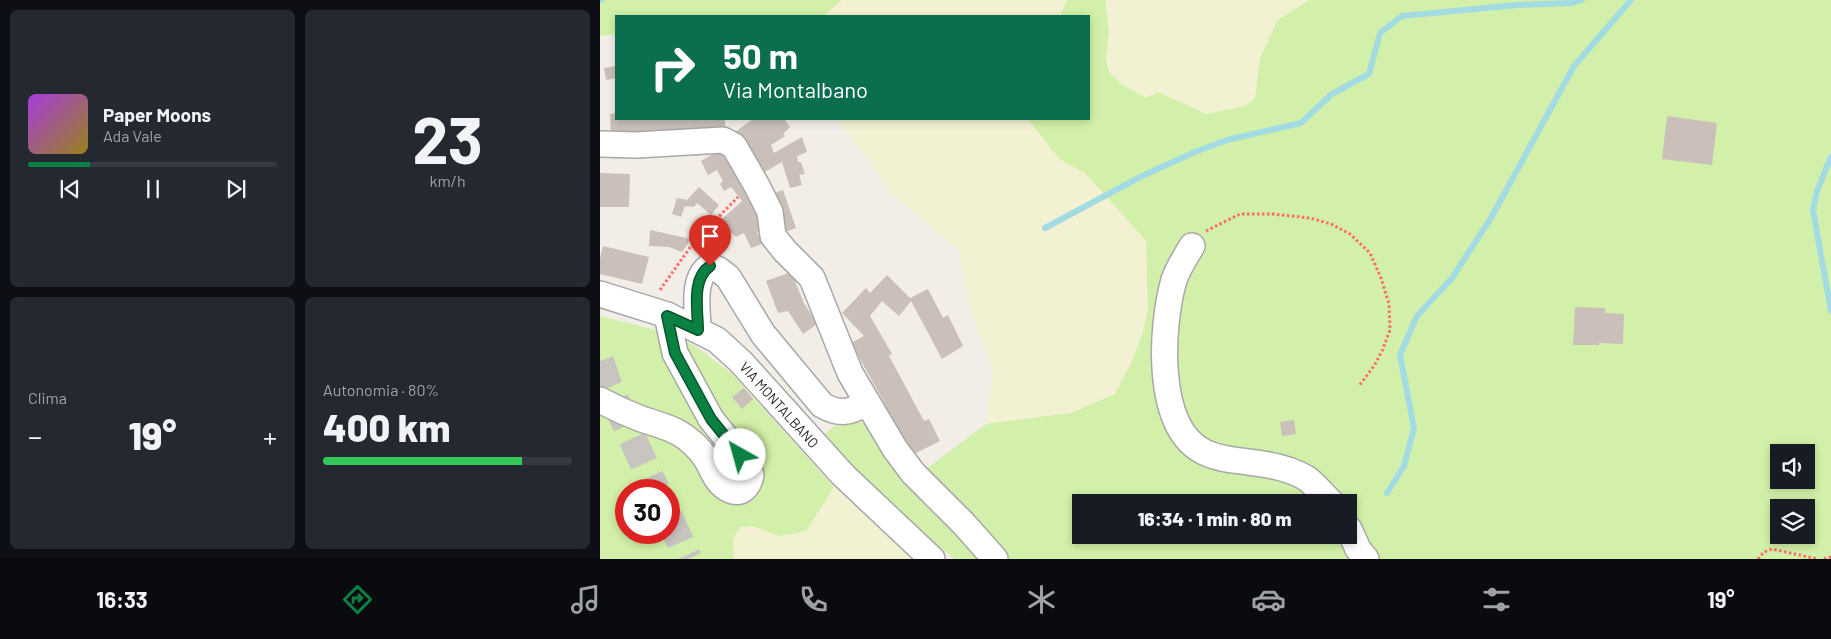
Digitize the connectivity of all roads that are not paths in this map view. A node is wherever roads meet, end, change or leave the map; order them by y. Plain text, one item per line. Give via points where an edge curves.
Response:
1 (600, 144) edge
2 (1192, 246) road end
3 (600, 294) edge
4 (667, 316) junction
5 (698, 330) junction
6 (600, 400) edge
7 (867, 402) junction
8 (1322, 494) edge
9 (1356, 544) edge
10 (932, 559) edge
11 (995, 559) edge
12 (1366, 559) edge

1 - 7 street via 723,140 734,146 770,212 773,236 812,278 850,373
2 - 8 street via 1174,279 1165,332 1167,388 1176,423 1194,446 1205,453 1293,472 1308,479
3 - 4 street, VIA MONTALBANO
4 - 5 street, VIA MONTALBANO
4 - 6 street via 675,353 711,419 748,467 751,475 746,488 736,491 721,484 705,457 679,432 637,418
5 - 7 street via 698,286 702,273 710,266 728,277 763,334 822,405 844,412
5 - 10 street, VIA MONTALBANO via 717,340 741,362 843,475
7 - 11 street via 913,472
9 - 12 street

